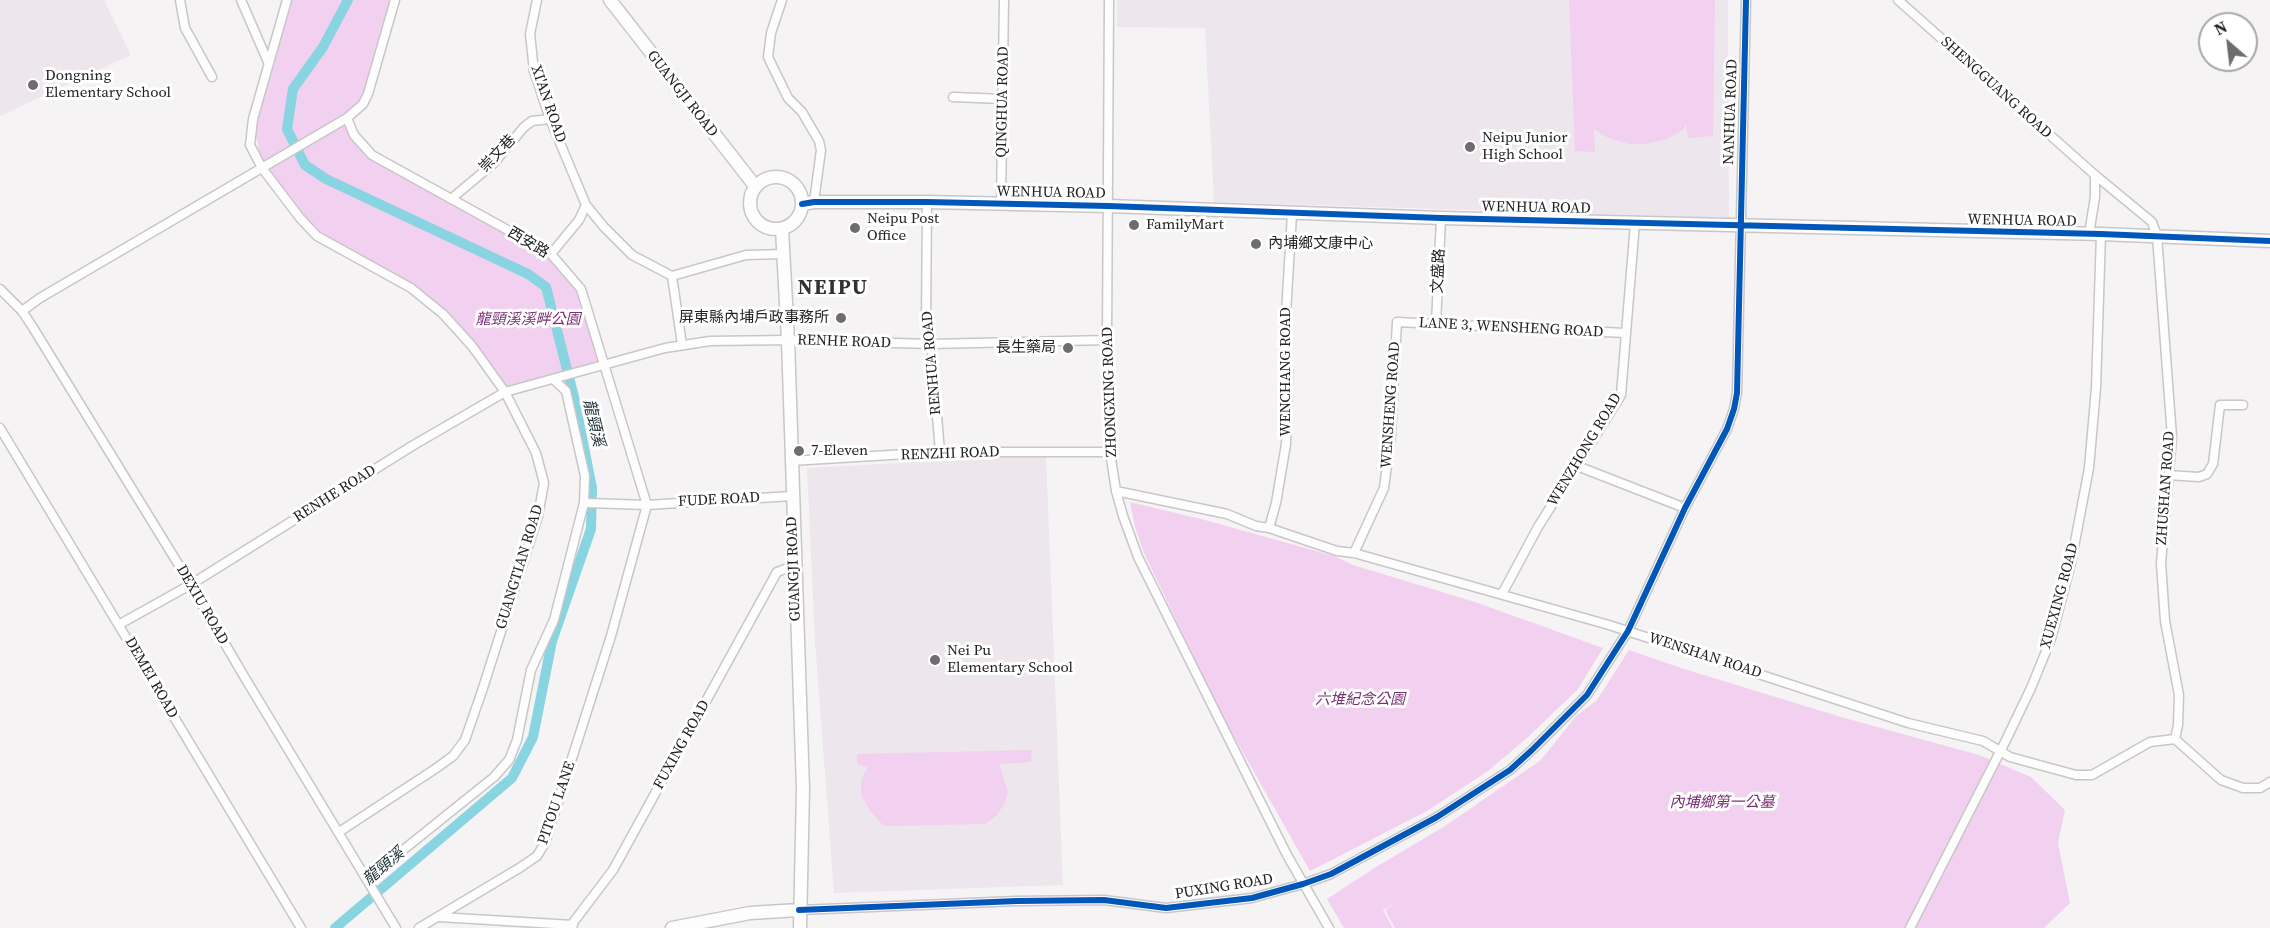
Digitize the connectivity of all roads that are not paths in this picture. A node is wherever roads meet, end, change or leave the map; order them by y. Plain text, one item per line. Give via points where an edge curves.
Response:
1 (180, 0) edge
2 (241, 0) edge
3 (287, 0) edge
4 (395, 0) edge
5 (537, 0) edge
6 (610, 0) edge
7 (782, 0) edge
8 (1004, 0) edge
9 (1109, 0) edge
10 (1746, 0) edge
11 (1898, 0) edge
12 (268, 62) junction
13 (212, 77) dead end
14 (953, 97) dead end
15 (1003, 99) junction
16 (347, 118) junction
17 (550, 119) junction
18 (262, 168) junction
19 (2095, 175) junction
20 (755, 186) junction
21 (451, 199) junction
22 (927, 201) junction
23 (808, 203) junction
24 (1001, 204) junction
25 (586, 205) junction
26 (1108, 206) junction
27 (1292, 214) junction
28 (1442, 218) junction
29 (1635, 223) junction
30 (1739, 225) junction
31 (782, 229) junction
32 (2095, 234) junction
33 (2157, 236) junction
34 (2270, 241) edge
35 (551, 254) junction
36 (783, 254) junction
37 (672, 276) junction
38 (0, 289) edge
39 (22, 311) junction
40 (1397, 322) joint
41 (1436, 324) junction
42 (1625, 333) junction
43 (788, 340) junction
44 (1107, 340) junction
45 (932, 344) junction
46 (682, 345) junction
47 (604, 365) junction
48 (555, 379) junction
49 (505, 392) junction
50 (2243, 405) dead end
51 (0, 428) edge
52 (940, 452) junction
53 (1110, 452) junction
54 (790, 461) junction
55 (1577, 466) junction
56 (2168, 475) junction
57 (1116, 491) junction
58 (792, 496) junction
59 (588, 503) dead end
60 (646, 505) junction
61 (1684, 508) junction
62 (1269, 528) junction
63 (1354, 553) junction
64 (794, 566) junction
65 (190, 585) junction
66 (1502, 594) junction
67 (120, 624) junction
68 (1629, 631) junction
69 (2175, 739) junction
70 (2000, 751) junction
71 (2270, 782) edge
72 (339, 832) junction
73 (368, 881) junction
74 (1303, 885) junction
75 (799, 910) junction
76 (438, 917) junction
77 (571, 926) edge
78 (301, 928) edge
79 (396, 928) edge
80 (419, 928) edge
81 (672, 928) edge
82 (800, 928) edge
83 (1329, 928) edge
84 (1910, 928) edge

1 - 13 street via 185,28
2 - 12 street
3 - 12 street, GUANGTIAN ROAD
4 - 16 street via 368,94
5 - 17 street, XI'AN ROAD via 530,34 534,71
6 - 20 street, GUANGJI ROAD
7 - 23 street via 768,57 788,98 802,112 819,141 821,150
8 - 15 street, QINGHUA ROAD
9 - 26 street, ZHONGXING ROAD
10 - 30 street, NANHUA ROAD
11 - 19 street, SHENGGUANG ROAD
12 - 18 street, GUANGTIAN ROAD via 250,146
14 - 15 street
15 - 24 street, QINGHUA ROAD
16 - 18 street
16 - 21 street, 西安路 via 354,135 372,155
17 - 21 street, 崇文巷 via 532,121 524,127 494,163
17 - 25 street, XI'AN ROAD
18 - 39 street
18 - 49 street, GUANGTIAN ROAD via 317,236 411,288 443,314
19 - 32 street
19 - 33 street, SHENGGUANG ROAD via 2152,222
20 - 23 street via 769,177 785,178
20 - 31 street via 749,204 756,221
21 - 35 street, 西安路
22 - 23 street, WENHUA ROAD
22 - 24 street, WENHUA ROAD
22 - 45 street, RENHUA ROAD via 926,324
23 - 31 street via 796,220
24 - 26 street, WENHUA ROAD
25 - 35 street via 579,220
25 - 37 street, XI'AN ROAD via 632,255
26 - 27 street, WENHUA ROAD
26 - 44 street, ZHONGXING ROAD
27 - 28 street, WENHUA ROAD
27 - 62 street, WENCHANG ROAD via 1284,346 1288,371 1286,444
28 - 29 street, WENHUA ROAD
28 - 41 street, 文盛路
29 - 30 street, WENHUA ROAD
29 - 42 street, WENZHONG ROAD
30 - 32 street, WENHUA ROAD
30 - 61 street, NANHUA ROAD via 1734,409
31 - 36 street, GUANGJI ROAD
32 - 33 street, WENHUA ROAD
32 - 70 street, XUEXING ROAD via 2096,388 2085,497 2051,639
33 - 34 street, WENHUA ROAD
33 - 56 street, ZHUSHAN ROAD via 2172,437
35 - 47 street, 西安路 via 582,289
36 - 37 street via 747,255
36 - 43 street, GUANGJI ROAD
37 - 46 street
38 - 39 street, DEXIU ROAD
39 - 65 street, DEXIU ROAD
40 - 41 street, LANE 3, WENSHENG ROAD
40 - 63 street, WENSHENG ROAD via 1384,488
41 - 42 street, LANE 3, WENSHENG ROAD
42 - 55 street, WENZHONG ROAD via 1621,395
43 - 45 street, RENHE ROAD
43 - 46 street, RENHE ROAD
43 - 54 street, GUANGJI ROAD
44 - 45 street, RENHE ROAD
44 - 53 street, ZHONGXING ROAD
45 - 52 street, RENHUA ROAD
46 - 47 street, RENHE ROAD
47 - 48 street, RENHE ROAD
47 - 60 street, 西安路
48 - 49 street, RENHE ROAD
48 - 73 street via 566,391 585,476 584,503 554,620 531,670 517,740 494,777
49 - 65 street, RENHE ROAD
49 - 72 street, GUANGTIAN ROAD via 536,453 544,483 538,516 465,740 453,756
50 - 56 street via 2220,405 2213,464 2207,474
51 - 67 street, DEMEI ROAD
52 - 53 street, RENZHI ROAD
52 - 54 street, RENZHI ROAD
53 - 57 street, ZHONGXING ROAD
54 - 58 street, GUANGJI ROAD
55 - 61 street
55 - 66 street, WENZHONG ROAD
56 - 69 street, ZHUSHAN ROAD via 2161,563 2164,621 2179,695
57 - 62 street, WENSHAN ROAD via 1227,514
57 - 74 street, ZHONGXING ROAD via 1138,557
58 - 60 street, FUDE ROAD
58 - 64 street, GUANGJI ROAD
59 - 60 street, FUDE ROAD
60 - 76 street, PITOU LANE via 616,618 545,843 537,856
61 - 68 street, PUXING ROAD
62 - 63 street, WENSHAN ROAD
63 - 66 street, WENSHAN ROAD
64 - 75 street, GUANGJI ROAD via 803,789
64 - 77 street, FUXING ROAD via 777,572 613,870
65 - 67 street, RENHE ROAD
65 - 72 street, DEXIU ROAD
66 - 68 street, WENSHAN ROAD
67 - 78 street, DEMEI ROAD
68 - 70 street, WENSHAN ROAD via 1908,723 1983,741
68 - 74 street, PUXING ROAD via 1587,695 1510,770 1437,817
69 - 70 street, WENSHAN ROAD via 2150,742 2092,775 2076,776
69 - 71 street via 2221,780 2243,788 2260,788
70 - 84 street, XUEXING ROAD
72 - 73 street, DEXIU ROAD
73 - 79 street, DEXIU ROAD
74 - 75 street, PUXING ROAD via 1252,898 1166,908 1104,900
74 - 83 street, ZHONGXING ROAD
75 - 81 street via 750,913
75 - 82 street, GUANGJI ROAD
76 - 77 street
76 - 80 street, PITOU LANE

